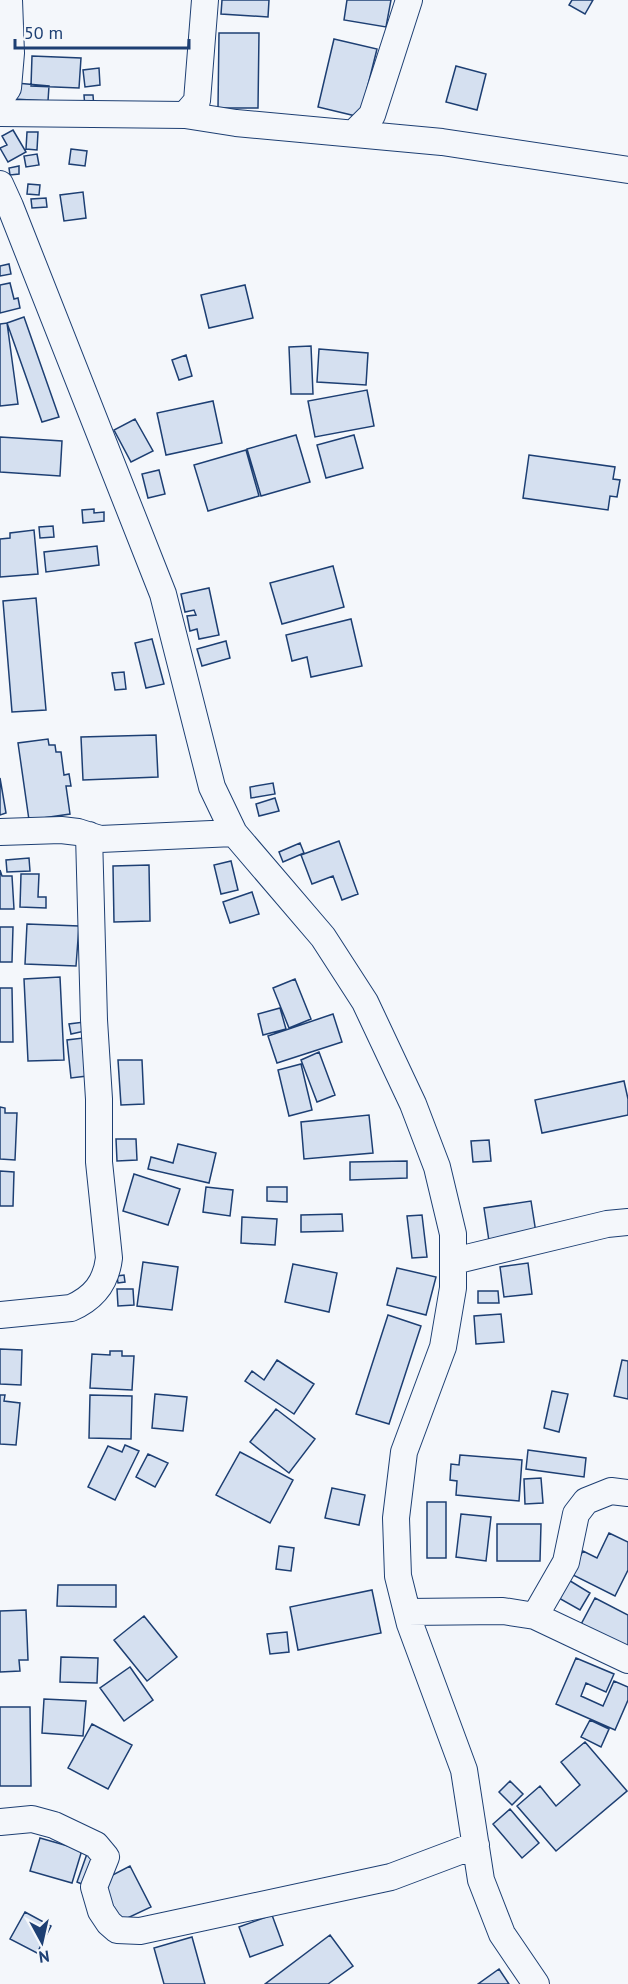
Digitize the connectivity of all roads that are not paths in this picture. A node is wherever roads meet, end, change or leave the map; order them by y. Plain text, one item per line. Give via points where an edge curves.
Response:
1 (9, 0) edge
2 (205, 0) edge
3 (409, 0) edge
4 (0, 99) edge
5 (0, 113) edge
6 (184, 115) junction
7 (354, 133) junction
8 (628, 170) edge
9 (0, 184) edge
10 (0, 832) edge
11 (234, 832) junction
12 (89, 835) junction
13 (628, 1222) edge
14 (454, 1261) junction
15 (0, 1315) edge
16 (628, 1493) edge
17 (407, 1612) junction
18 (535, 1616) junction
19 (628, 1660) edge
20 (0, 1822) edge
21 (476, 1845) junction
22 (536, 1984) edge

1 - 4 street via 8,87
2 - 6 street via 197,101
3 - 7 street via 372,115
5 - 6 street
6 - 7 street
7 - 8 street
9 - 11 street via 163,594 212,787
10 - 12 street via 61,830
11 - 12 street via 100,839
11 - 14 street via 323,937 365,1002 413,1104 437,1167 453,1234
12 - 15 street via 99,1162 108,1268 98,1289 81,1304
13 - 14 street
14 - 17 street via 443,1347 404,1452 396,1518 398,1576
16 - 18 street via 611,1491 585,1501 576,1514 566,1562
17 - 18 street via 502,1611
17 - 21 street via 464,1770
18 - 19 street
20 - 21 street via 32,1819 96,1845 106,1857 94,1887 102,1911 117,1930 129,1931 391,1877
21 - 22 street via 481,1880 502,1934

